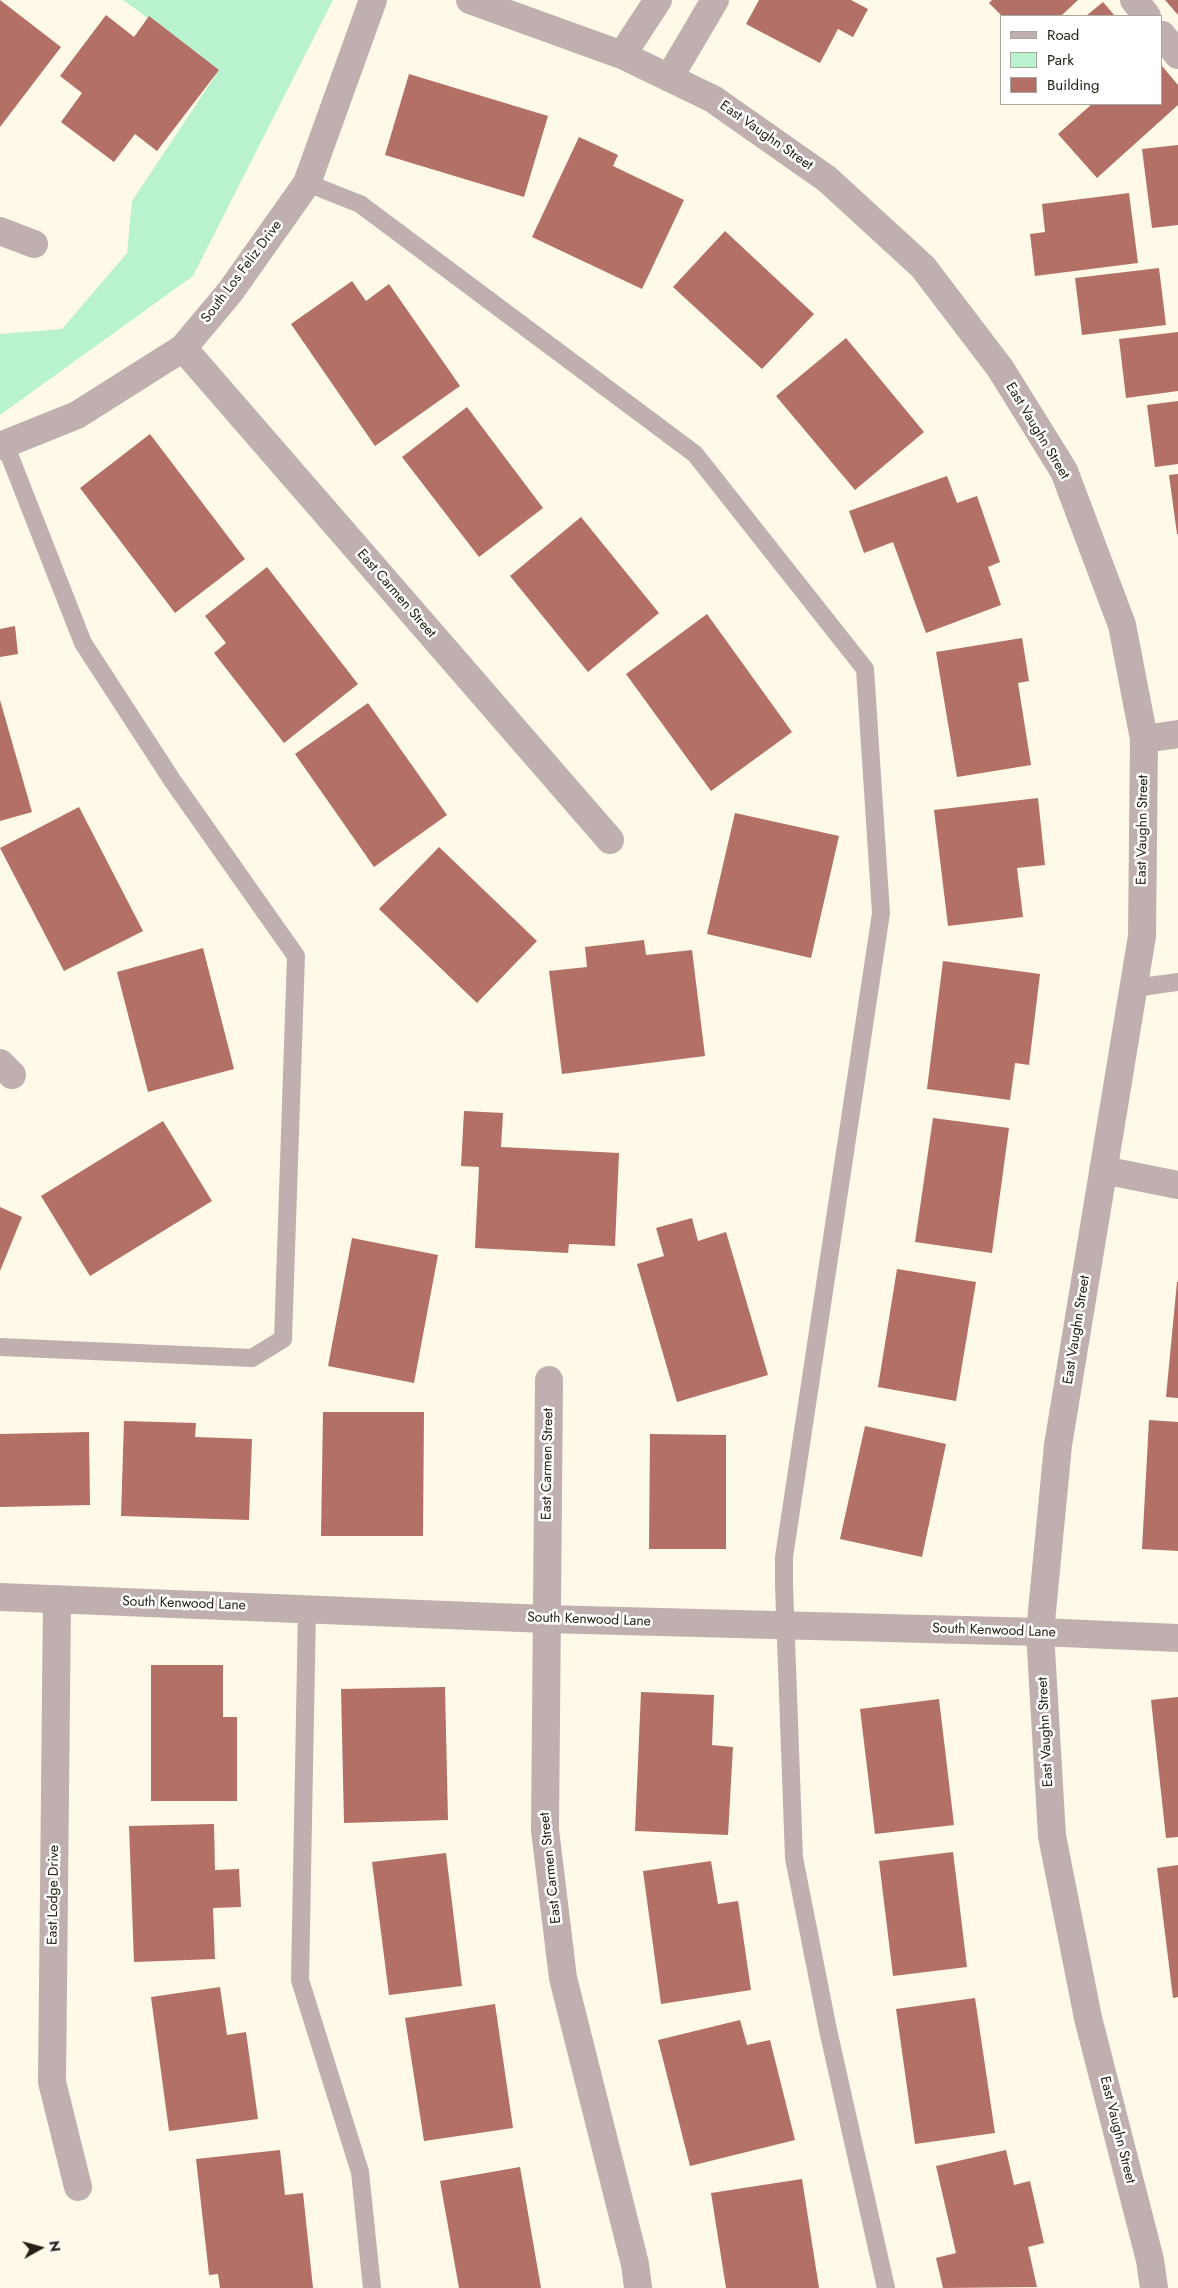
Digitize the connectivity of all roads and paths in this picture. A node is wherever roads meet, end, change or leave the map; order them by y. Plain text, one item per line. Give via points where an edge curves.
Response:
1 (373, 0) edge
2 (470, 0) edge
3 (658, 0) edge
4 (715, 0) edge
5 (1134, 0) edge
6 (1146, 15) edge
7 (1163, 36) edge
8 (622, 55) junction
9 (1178, 55) edge
10 (669, 78) junction
11 (307, 183) junction
12 (0, 231) edge
13 (34, 244) dead end
14 (182, 348) junction
15 (3, 445) edge
16 (1178, 734) edge
17 (1144, 739) junction
18 (610, 840) dead end
19 (1178, 982) edge
20 (1134, 988) junction
21 (1103, 1170) junction
22 (1178, 1185) edge
23 (0, 1347) edge
24 (549, 1380) dead end
25 (0, 1597) edge
26 (57, 1599) junction
27 (307, 1609) junction
28 (546, 1619) junction
29 (785, 1626) junction
30 (1040, 1632) junction
31 (1178, 1638) edge
32 (78, 2187) dead end
33 (372, 2288) edge
34 (638, 2288) edge
35 (886, 2288) edge
36 (1154, 2288) edge

1 - 11 street, South Los Feliz Drive
2 - 8 street, East Vaughn Street
3 - 8 street
4 - 10 street
5 - 6 street
7 - 9 street
8 - 10 street, East Vaughn Street
10 - 17 street, East Vaughn Street via 718,103 827,179 922,267 1000,368 1064,471 1122,625
11 - 14 street, South Los Feliz Drive via 230,292
11 - 29 lane via 360,204 695,454 865,668 881,913 784,1557
12 - 13 street
14 - 15 street, South Los Feliz Drive via 77,415
14 - 18 street, East Carmen Street
15 - 23 lane via 83,643 172,780 296,956 283,1339 252,1358
16 - 17 street
17 - 20 street, East Vaughn Street via 1142,936
19 - 20 lane
20 - 21 street, East Vaughn Street
21 - 22 street
21 - 30 street, East Vaughn Street via 1058,1445
24 - 28 street, East Carmen Street
25 - 26 street, South Kenwood Lane
26 - 27 street, South Kenwood Lane
26 - 32 street, East Lodge Drive via 52,2082
27 - 28 street, South Kenwood Lane
27 - 33 lane via 300,1980 360,2172
28 - 29 street, South Kenwood Lane
28 - 34 street, East Carmen Street via 545,1830 563,1978 635,2264
29 - 30 street, South Kenwood Lane
29 - 35 lane via 794,1858 828,2030
30 - 31 street, South Kenwood Lane
30 - 36 street, East Vaughn Street via 1052,1836 1088,2018 1150,2260

